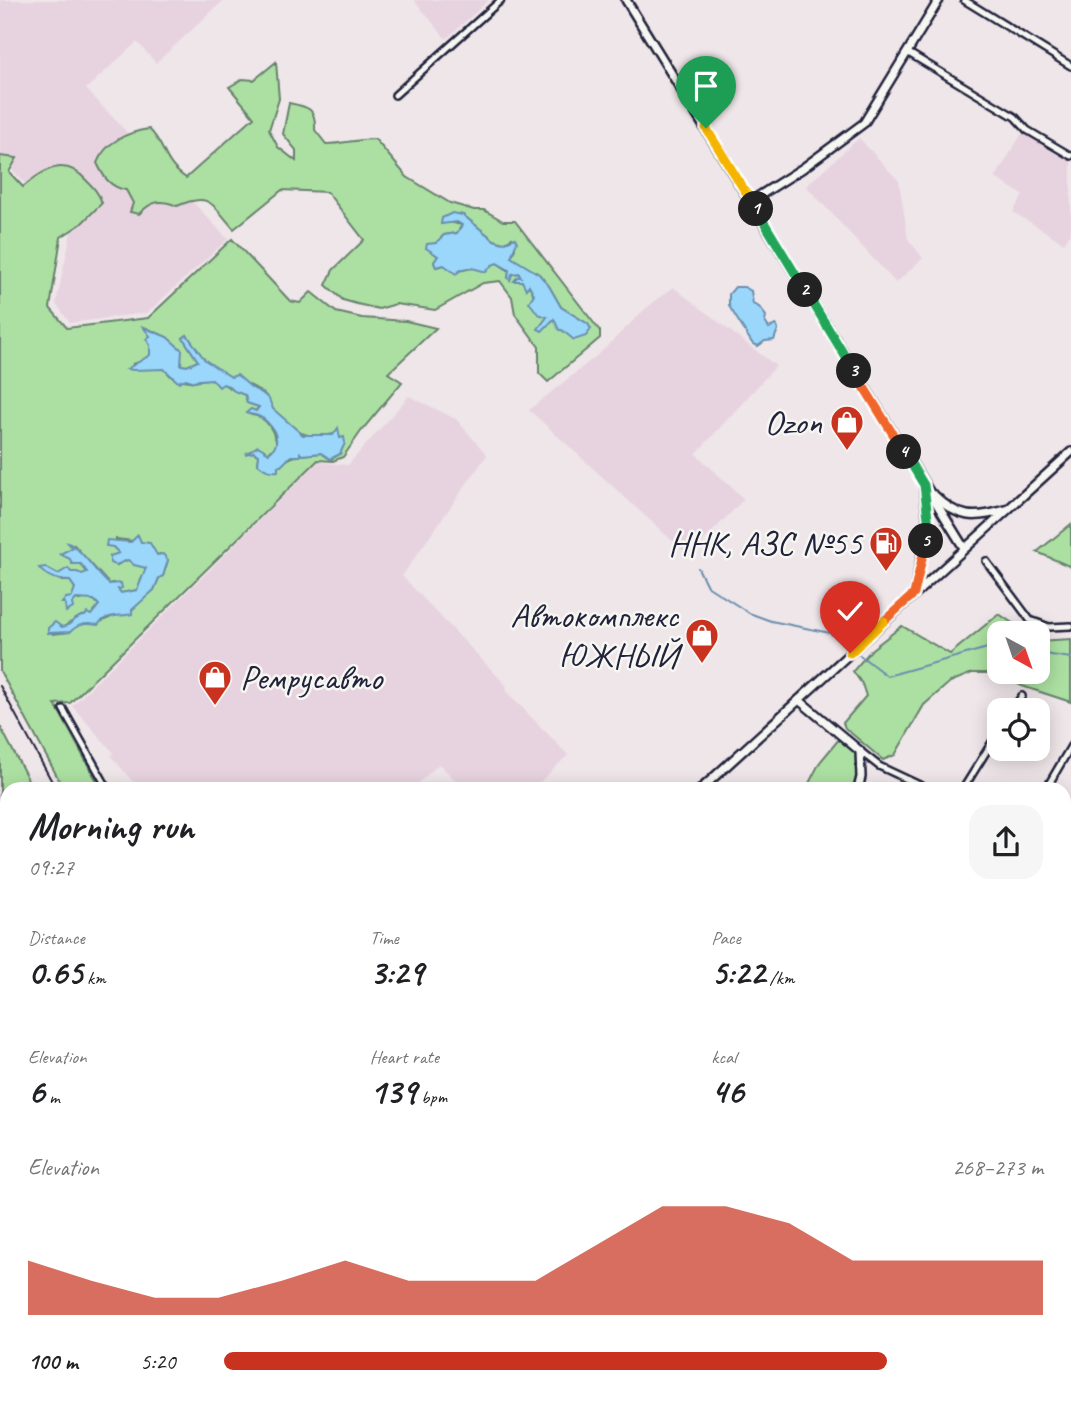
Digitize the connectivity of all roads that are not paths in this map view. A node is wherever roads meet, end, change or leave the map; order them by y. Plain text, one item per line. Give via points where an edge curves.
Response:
1 (501, 0) edge
2 (626, 0) edge
3 (939, 0) edge
4 (964, 0) edge
5 (907, 52) junction
6 (1071, 66) edge
7 (395, 95) dead end
8 (1071, 156) edge
9 (751, 201) junction
10 (1071, 452) edge
11 (924, 485) junction
12 (1008, 509) junction
13 (964, 548) junction
14 (986, 561) dead end
15 (914, 594) junction
16 (1071, 625) edge
17 (799, 699) junction
18 (63, 709) dead end
19 (1071, 747) edge
20 (987, 750) edge
21 (860, 751) junction
22 (104, 782) edge
23 (709, 782) edge
24 (860, 782) edge
25 (913, 782) edge
26 (967, 782) edge
27 (1050, 782) edge

1 - 7 street
2 - 9 street
3 - 5 street
4 - 6 street
5 - 8 street
5 - 9 street via 864,123
9 - 11 street
10 - 12 street
11 - 12 street via 949,510 980,517
11 - 13 street
11 - 15 street via 929,526
12 - 13 street
13 - 15 street
14 - 16 street via 1030,620 1049,627
15 - 17 street
17 - 21 street
17 - 23 street
18 - 22 street
19 - 27 street
20 - 26 street
21 - 24 street
21 - 25 street

